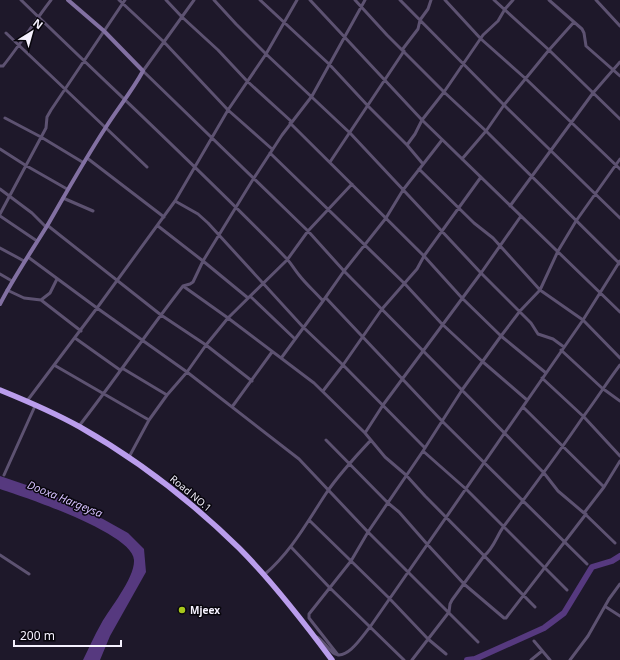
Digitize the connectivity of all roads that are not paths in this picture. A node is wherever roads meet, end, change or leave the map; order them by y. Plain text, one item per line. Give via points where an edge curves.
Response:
1 (21, 0) edge
2 (51, 0) edge
3 (68, 0) edge
4 (119, 0) edge
5 (125, 0) edge
6 (166, 0) edge
7 (194, 0) edge
8 (214, 0) edge
9 (260, 0) edge
10 (297, 0) edge
11 (310, 0) edge
12 (354, 0) edge
13 (365, 0) edge
14 (400, 0) edge
15 (431, 0) edge
16 (445, 0) edge
17 (494, 0) edge
18 (513, 0) edge
19 (549, 0) edge
20 (596, 0) edge
21 (123, 4) junction
22 (361, 7) junction
23 (505, 9) junction
24 (38, 17) junction
25 (182, 17) junction
26 (420, 20) junction
27 (285, 22) junction
28 (574, 22) junction
29 (620, 26) edge
30 (104, 31) junction
31 (6, 33) dead end
32 (344, 36) junction
33 (481, 39) junction
34 (164, 42) junction
35 (19, 46) junction
36 (403, 50) junction
37 (549, 50) junction
38 (266, 54) junction
39 (85, 62) junction
40 (620, 62) edge
41 (329, 64) junction
42 (464, 64) junction
43 (0, 66) edge
44 (613, 70) junction
45 (143, 71) junction
46 (620, 76) edge
47 (385, 79) junction
48 (526, 79) junction
49 (246, 81) junction
50 (65, 89) junction
51 (444, 92) junction
52 (593, 93) junction
53 (312, 96) junction
54 (125, 100) junction
55 (504, 105) junction
56 (368, 106) junction
57 (228, 110) junction
58 (4, 118) dead end
59 (620, 119) edge
60 (422, 120) junction
61 (291, 122) junction
62 (572, 123) junction
63 (106, 127) junction
64 (486, 131) junction
65 (350, 133) junction
66 (41, 137) junction
67 (212, 139) junction
68 (442, 140) junction
69 (407, 145) junction
70 (0, 149) edge
71 (272, 149) junction
72 (551, 150) junction
73 (270, 153) junction
74 (87, 158) junction
75 (462, 159) junction
76 (620, 159) edge
77 (330, 162) junction
78 (84, 163) junction
79 (423, 164) junction
80 (25, 165) junction
81 (616, 165) junction
82 (147, 167) dead end
83 (195, 167) junction
84 (419, 169) junction
85 (620, 169) edge
86 (532, 176) junction
87 (481, 177) junction
88 (253, 178) junction
89 (352, 184) junction
90 (0, 189) edge
91 (67, 189) junction
92 (403, 190) junction
93 (595, 194) junction
94 (10, 196) junction
95 (63, 198) junction
96 (175, 201) junction
97 (510, 206) junction
98 (236, 207) junction
99 (458, 208) junction
100 (328, 209) junction
101 (93, 211) dead end
102 (0, 215) edge
103 (521, 216) junction
104 (164, 217) junction
105 (386, 218) junction
106 (620, 218) edge
107 (576, 221) junction
108 (46, 226) junction
109 (158, 226) junction
110 (442, 230) junction
111 (308, 231) junction
112 (219, 235) junction
113 (37, 241) junction
114 (364, 244) junction
115 (500, 246) junction
116 (0, 248) edge
117 (558, 251) junction
118 (424, 256) junction
119 (28, 257) junction
120 (287, 260) junction
121 (24, 261) junction
122 (203, 261) junction
123 (620, 263) edge
124 (344, 271) junction
125 (481, 273) junction
126 (0, 274) edge
127 (57, 279) junction
128 (117, 280) junction
129 (12, 281) junction
130 (264, 283) junction
131 (405, 284) junction
132 (183, 286) junction
133 (7, 290) junction
134 (540, 290) junction
135 (600, 292) junction
136 (249, 297) junction
137 (462, 298) junction
138 (325, 299) junction
139 (41, 300) junction
140 (0, 304) edge
141 (97, 308) junction
142 (382, 309) junction
143 (520, 311) junction
144 (620, 312) edge
145 (161, 315) junction
146 (228, 318) junction
147 (583, 320) junction
148 (442, 324) junction
149 (303, 327) junction
150 (80, 330) junction
151 (501, 336) junction
152 (75, 338) junction
153 (295, 338) junction
154 (363, 338) junction
155 (142, 341) junction
156 (206, 345) junction
157 (564, 347) junction
158 (561, 350) junction
159 (423, 351) junction
160 (272, 352) junction
161 (282, 357) junction
162 (620, 358) edge
163 (483, 362) junction
164 (54, 365) junction
165 (343, 365) junction
166 (620, 365) edge
167 (121, 369) junction
168 (187, 372) junction
169 (546, 373) junction
170 (542, 378) junction
171 (402, 380) junction
172 (252, 381) junction
173 (602, 388) junction
174 (0, 390) edge
175 (462, 390) junction
176 (322, 391) junction
177 (104, 394) junction
178 (167, 395) junction
179 (527, 400) junction
180 (27, 401) junction
181 (620, 401) edge
182 (383, 405) junction
183 (35, 406) junction
184 (232, 407) junction
185 (523, 407) junction
186 (584, 417) junction
187 (149, 420) junction
188 (442, 421) junction
189 (79, 426) junction
190 (504, 431) junction
191 (365, 433) junction
192 (326, 440) dead end
193 (372, 440) junction
194 (562, 446) junction
195 (424, 449) junction
196 (620, 456) edge
197 (129, 457) junction
198 (620, 461) edge
199 (350, 463) junction
200 (484, 463) junction
201 (544, 473) junction
202 (4, 475) dead end
203 (406, 475) junction
204 (604, 487) junction
205 (466, 489) junction
206 (328, 490) junction
207 (524, 501) junction
208 (388, 503) junction
209 (585, 514) junction
210 (446, 517) junction
211 (309, 520) junction
212 (503, 527) junction
213 (368, 532) junction
214 (565, 542) junction
215 (615, 543) dead end
216 (427, 544) junction
217 (291, 547) junction
218 (0, 555) edge
219 (484, 556) junction
220 (351, 561) junction
221 (587, 564) dead end
222 (545, 568) junction
223 (408, 571) junction
224 (29, 574) dead end
225 (264, 575) junction
226 (464, 584) junction
227 (620, 584) edge
228 (330, 588) junction
229 (567, 590) dead end
230 (524, 596) junction
231 (390, 598) junction
232 (536, 607) dead end
233 (606, 607) junction
234 (449, 612) junction
235 (620, 616) edge
236 (370, 626) junction
237 (313, 635) junction
238 (428, 639) junction
239 (478, 642) dead end
240 (534, 642) dead end
241 (542, 651) junction
242 (446, 654) dead end
243 (338, 655) junction
244 (332, 660) edge
245 (404, 660) edge
246 (412, 660) edge
247 (531, 660) edge
248 (550, 660) edge
249 (570, 660) edge

1 - 24 street
2 - 24 street
3 - 30 street
4 - 21 street
5 - 21 street
6 - 25 street
7 - 25 street
8 - 38 street
9 - 27 street
10 - 27 street
11 - 32 street
12 - 22 street
13 - 22 street
14 - 26 street
15 - 26 street
16 - 33 street
17 - 23 street
18 - 23 street
19 - 28 street
20 - 29 street
21 - 30 street
21 - 34 street
22 - 32 street
22 - 36 street
23 - 33 street via 498,21
23 - 37 street
24 - 35 street
24 - 39 street
25 - 34 street
25 - 49 street via 218,50
26 - 36 street via 418,29
26 - 42 street
27 - 38 street
27 - 41 street
28 - 37 street
28 - 44 street via 584,33 586,46
30 - 39 street
30 - 45 street
31 - 35 street
32 - 41 street
32 - 47 street
33 - 42 street
33 - 48 street
34 - 45 street
34 - 57 street
35 - 43 street via 3,66
35 - 50 street
36 - 47 street
36 - 51 street
37 - 48 street
37 - 52 street
38 - 49 street
38 - 53 street
39 - 50 street
39 - 54 street
40 - 44 street
41 - 53 street
41 - 56 street
42 - 51 street
42 - 55 street
44 - 46 street
44 - 52 street
45 - 54 street
45 - 67 street
47 - 56 street
47 - 60 street
48 - 55 street
48 - 62 street
49 - 57 street
49 - 61 street
50 - 63 street
50 - 66 street via 48,117
51 - 60 street
51 - 64 street
52 - 59 street
52 - 62 street
53 - 61 street
53 - 65 street
54 - 63 street
54 - 83 street
55 - 64 street
55 - 72 street
56 - 65 street
56 - 69 street
57 - 67 street
57 - 71 street
58 - 66 street
60 - 68 street
60 - 69 street
61 - 71 street
61 - 77 street
62 - 72 street
62 - 81 street
63 - 74 street
63 - 82 street
64 - 75 street
64 - 86 street
65 - 77 street
65 - 92 street
66 - 78 street
66 - 80 street
67 - 83 street
67 - 88 street
68 - 75 street
68 - 79 street
69 - 79 street
70 - 80 street
71 - 73 street
72 - 86 street
72 - 93 street
73 - 88 street
73 - 100 street
74 - 78 street
74 - 104 street
75 - 87 street
76 - 81 street
77 - 89 street
78 - 91 street
79 - 84 street
80 - 91 street
80 - 94 street
81 - 85 street
81 - 93 street
83 - 96 street
83 - 98 street
84 - 92 street
84 - 99 street
86 - 97 street
86 - 107 street
87 - 97 street
87 - 99 street
88 - 98 street
88 - 111 street
89 - 100 street
89 - 105 street
90 - 94 street
91 - 95 street
92 - 105 street
92 - 110 street
93 - 106 street
93 - 107 street
94 - 102 street
94 - 108 street
95 - 101 street
95 - 108 street
96 - 104 street
96 - 112 street via 198,214
97 - 103 street
98 - 112 street
98 - 120 street
99 - 110 street
99 - 115 street
100 - 111 street
100 - 114 street
102 - 113 street
103 - 115 street
103 - 117 street
104 - 109 street
105 - 114 street
105 - 118 street
107 - 117 street
107 - 123 street
108 - 113 street
108 - 128 street
109 - 122 street
109 - 128 street
110 - 118 street
110 - 125 street
111 - 120 street
111 - 124 street
112 - 122 street
112 - 130 street
113 - 119 street
114 - 124 street
114 - 131 street
115 - 125 street
115 - 134 street
116 - 121 street
117 - 134 street
117 - 135 street
118 - 131 street
118 - 137 street
119 - 121 street
119 - 127 street
120 - 130 street
120 - 138 street
121 - 129 street
122 - 132 street via 193,282
122 - 136 street
123 - 135 street
124 - 138 street
124 - 142 street
125 - 137 street
125 - 143 street
126 - 129 street
127 - 139 street via 50,293
127 - 141 street
128 - 141 street
128 - 145 street
129 - 133 street
130 - 136 street
130 - 149 street
131 - 142 street
131 - 148 street
132 - 145 street
132 - 146 street
133 - 139 street via 24,298
133 - 140 street
134 - 143 street
134 - 147 street
135 - 144 street
135 - 147 street
136 - 146 street
136 - 153 street
137 - 148 street
137 - 151 street
138 - 149 street
138 - 154 street
139 - 150 street
141 - 150 street
141 - 155 street
142 - 154 street
142 - 159 street
143 - 151 street
143 - 157 street via 538,334 553,339
145 - 155 street
145 - 156 street
146 - 156 street
146 - 160 street
147 - 157 street
147 - 162 street
148 - 159 street
148 - 163 street
149 - 153 street
149 - 165 street
150 - 152 street
151 - 163 street
151 - 169 street
152 - 164 street
152 - 167 street
153 - 161 street
154 - 165 street
154 - 171 street
155 - 167 street
155 - 168 street
156 - 168 street
156 - 172 street
157 - 158 street
158 - 169 street
158 - 173 street
159 - 171 street
159 - 175 street
160 - 161 street
160 - 172 street
161 - 176 street
163 - 175 street
163 - 179 street
164 - 177 street
164 - 180 street
165 - 176 street
165 - 182 street
166 - 173 street
167 - 177 street
167 - 178 street
168 - 178 street
168 - 184 street
169 - 170 street
170 - 179 street
170 - 186 street
171 - 182 street
171 - 188 street
172 - 184 street
173 - 181 street
173 - 186 street
174 - 180 highway, Road NO.1
175 - 188 street
175 - 190 street
176 - 191 street
177 - 187 street
177 - 189 street
178 - 187 street
179 - 185 street
180 - 183 highway, Road NO.1
182 - 191 street
182 - 195 street
183 - 189 highway, Road NO.1
183 - 202 street
184 - 206 street via 299,459
185 - 190 street
185 - 194 street
186 - 194 street
186 - 196 street
187 - 197 street
188 - 195 street
188 - 200 street
189 - 197 highway, Road NO.1
190 - 200 street
190 - 201 street
191 - 193 street
192 - 199 street
193 - 199 street
193 - 203 street
194 - 201 street
194 - 204 street
195 - 203 street
195 - 205 street
197 - 225 highway, Road NO.1 via 171,487 205,516
198 - 204 street
199 - 206 street
199 - 208 street
200 - 205 street
200 - 207 street
201 - 207 street
201 - 209 street via 558,491
203 - 208 street
203 - 210 street
204 - 209 street
205 - 210 street
205 - 212 street
206 - 211 street
206 - 213 street
207 - 212 street
207 - 214 street
208 - 213 street
208 - 216 street
209 - 214 street
209 - 215 street
210 - 216 street
210 - 219 street
211 - 217 street
211 - 220 street
212 - 219 street via 490,551
212 - 222 street
213 - 220 street
213 - 223 street
214 - 221 street
214 - 222 street
216 - 223 street
216 - 226 street
217 - 225 street
217 - 228 street
218 - 224 street
219 - 226 street
219 - 230 street
220 - 228 street
220 - 231 street
222 - 229 street
222 - 230 street
223 - 231 street
223 - 234 street
225 - 237 highway, Road NO.1
226 - 230 street via 505,618
226 - 234 street via 452,600
227 - 233 street
228 - 236 street
228 - 243 street via 309,616
230 - 232 street
231 - 236 street
231 - 238 street
233 - 235 street
233 - 249 street
234 - 238 street
234 - 239 street
236 - 243 street via 349,651 342,657
236 - 245 street
237 - 243 street
237 - 244 highway, Road NO.1
238 - 242 street
238 - 246 street
240 - 241 street
241 - 247 street
241 - 248 street

